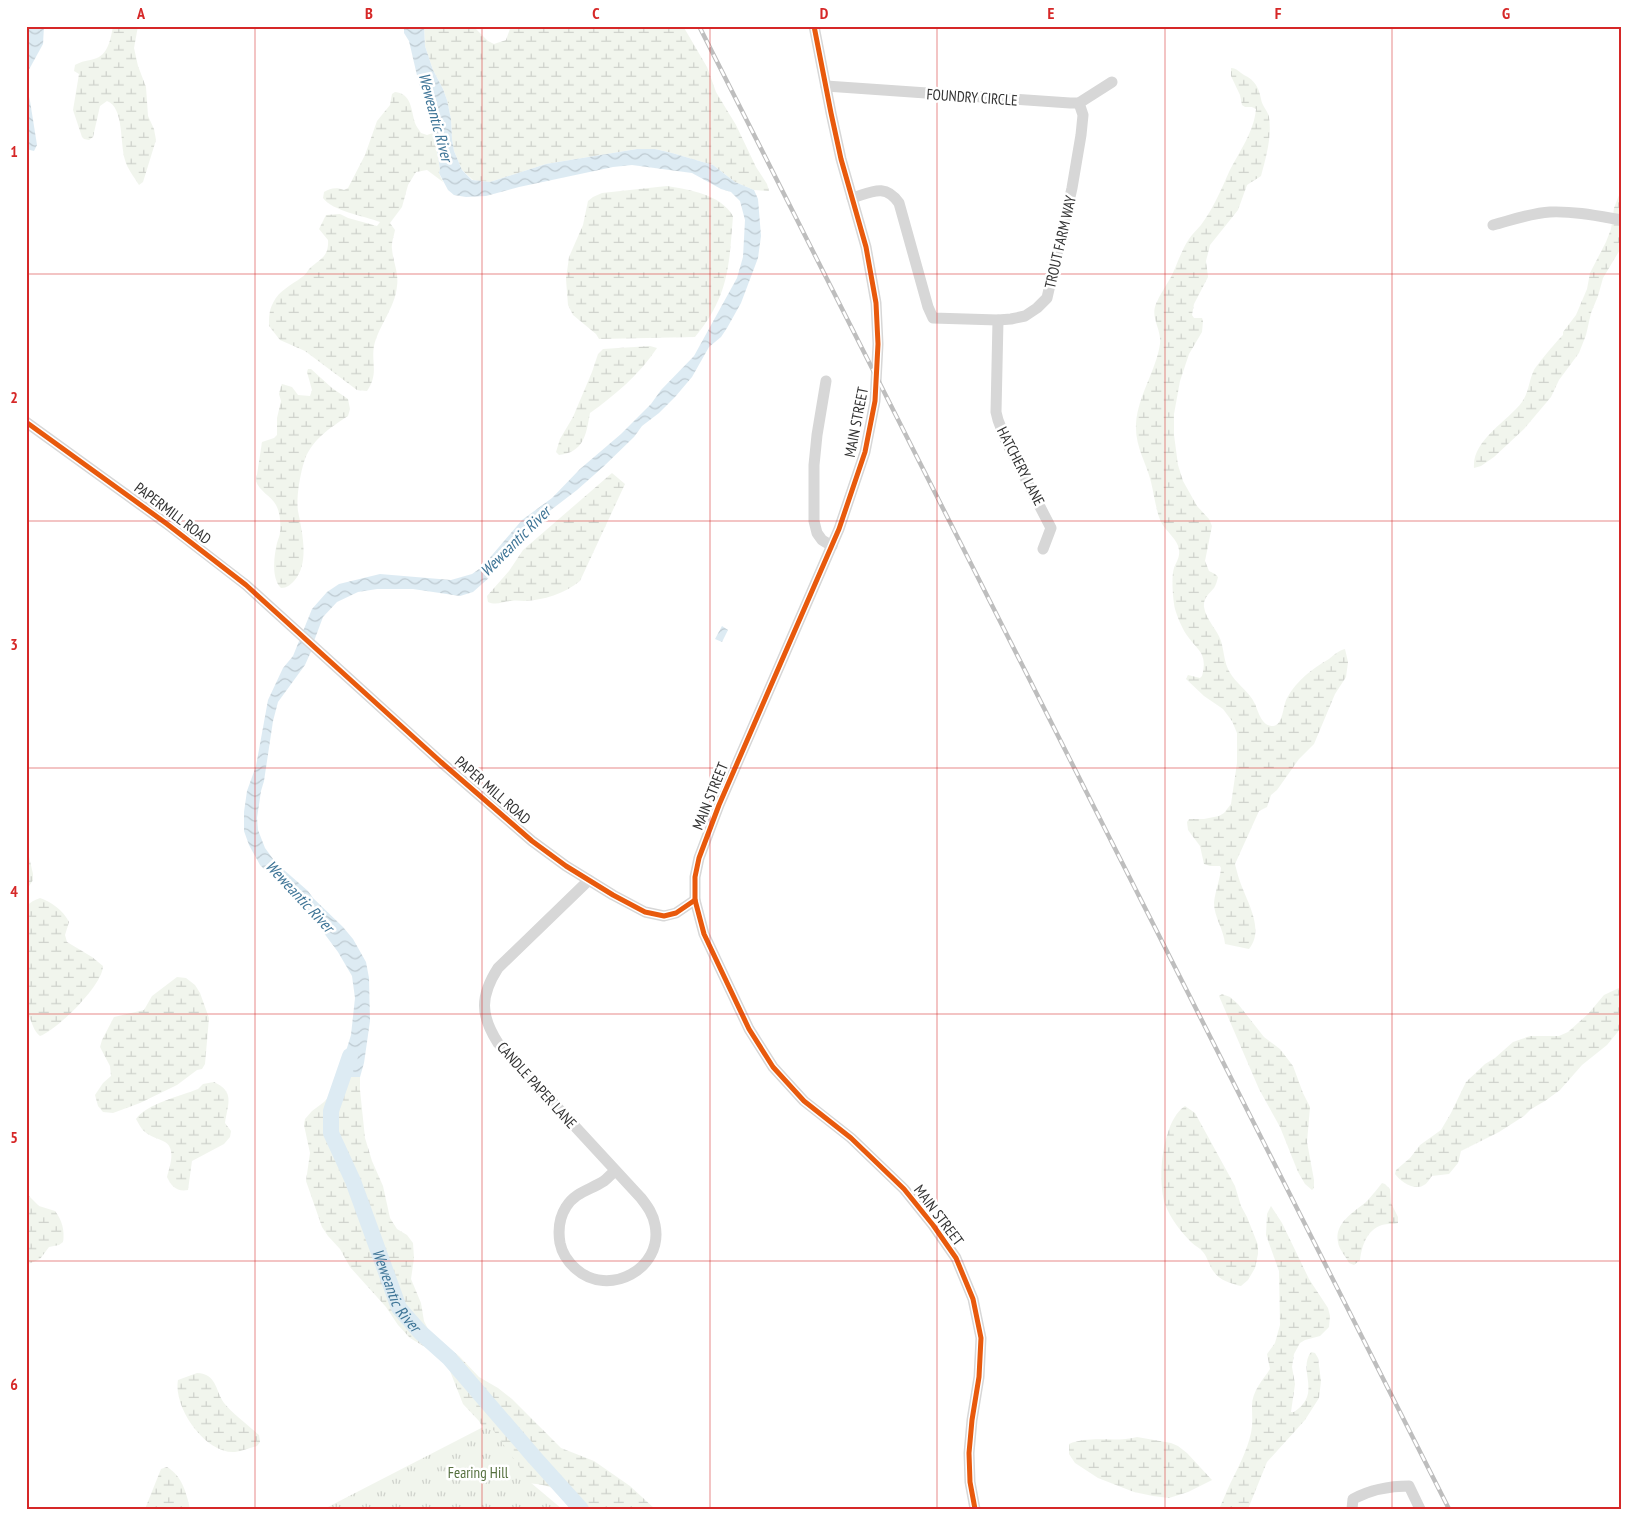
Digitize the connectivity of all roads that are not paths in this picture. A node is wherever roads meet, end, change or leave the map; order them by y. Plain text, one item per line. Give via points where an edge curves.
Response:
1 (814, 26) edge
2 (1112, 82) dead end
3 (826, 86) junction
4 (1079, 103) junction
5 (852, 198) junction
6 (1621, 220) edge
7 (1493, 225) dead end
8 (998, 320) junction
9 (826, 381) dead end
10 (26, 422) edge
11 (832, 546) junction
12 (1043, 548) dead end
13 (298, 632) joint
14 (589, 880) junction
15 (695, 900) junction
16 (615, 1171) junction
17 (974, 1509) edge
18 (1352, 1509) edge
19 (1420, 1509) edge

1 - 3 street, MAIN STREET
2 - 4 street
3 - 4 street, FOUNDRY CIRCLE
3 - 5 street, MAIN STREET
4 - 8 street, TROUT FARM WAY via 1081,135 1047,298 1025,316
5 - 8 street, TROUT FARM WAY via 885,190 899,203 933,318
5 - 11 street, MAIN STREET via 866,247 876,303 875,401 865,452
6 - 7 street via 1550,212
8 - 12 street, HATCHERY LANE via 996,412 1006,441 1051,528
9 - 11 street via 814,465 814,521 817,534
10 - 13 street, PAPERMILL ROAD via 213,559
11 - 15 street, MAIN STREET via 719,805 700,858
13 - 14 street, PAPER MILL ROAD via 532,841
14 - 15 street, PAPER MILL ROAD via 645,912 664,916 676,914
14 - 16 street, CANDLE PAPER LANE via 498,968 485,993 484,1012 488,1028 498,1043
15 - 17 street, MAIN STREET via 704,934 721,970 749,1029 774,1067 804,1101 851,1138 904,1189 956,1258 973,1299 981,1338 969,1453
16 - 16 street, CANDLE PAPER LANE via 650,1210 656,1226 655,1242 649,1258 636,1272 611,1281 594,1280 581,1274 561,1250 560,1220 566,1206 577,1195
18 - 19 street via 1353,1499 1392,1486 1409,1486

